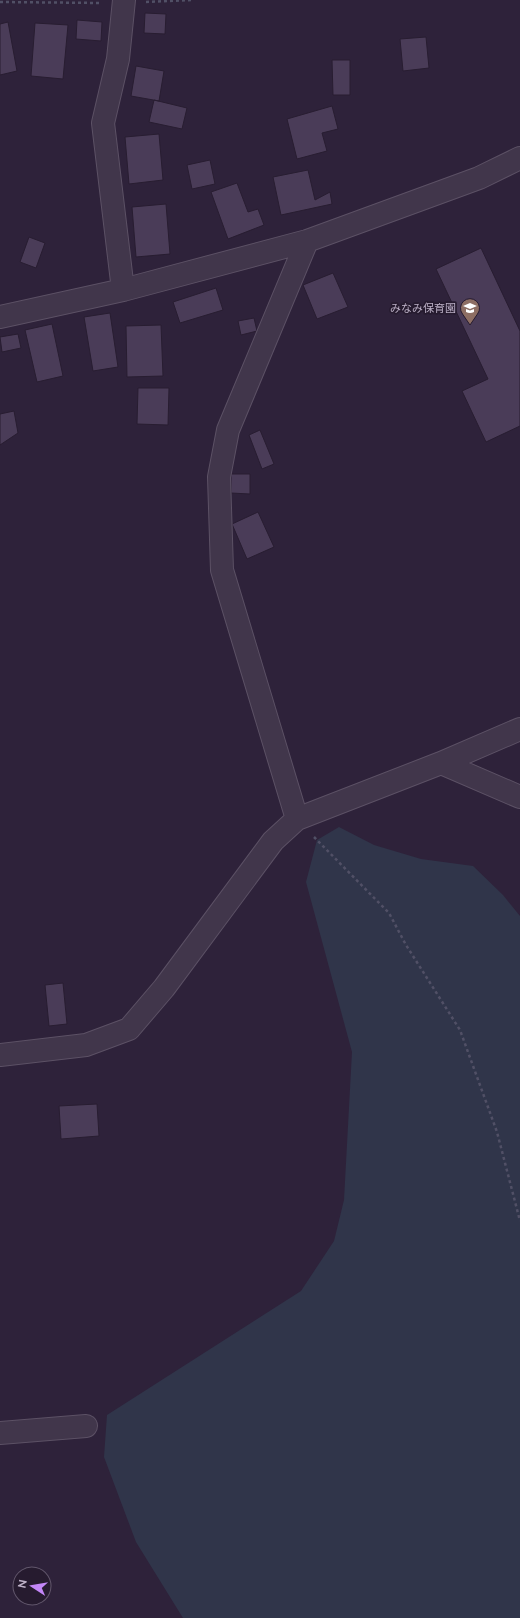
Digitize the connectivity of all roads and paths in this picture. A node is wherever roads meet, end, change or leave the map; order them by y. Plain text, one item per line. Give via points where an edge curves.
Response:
1 (193, 0) edge
2 (0, 2) edge
3 (124, 2) edge
4 (520, 158) edge
5 (307, 241) junction
6 (123, 290) junction
7 (0, 317) edge
8 (520, 730) edge
9 (441, 763) junction
10 (520, 797) edge
11 (297, 819) junction
12 (0, 1055) edge
13 (520, 1221) edge
14 (86, 1426) dead end
15 (0, 1433) edge

1 - 3 path
2 - 3 path
3 - 6 street via 118,59 103,123
4 - 5 street via 479,178
5 - 6 street
5 - 11 street via 228,430 219,477 222,570
6 - 7 street
8 - 9 street
9 - 10 street
9 - 11 street
11 - 12 street via 273,841 164,988 129,1029 86,1044
11 - 13 path via 389,914 460,1030 497,1132
14 - 15 street

